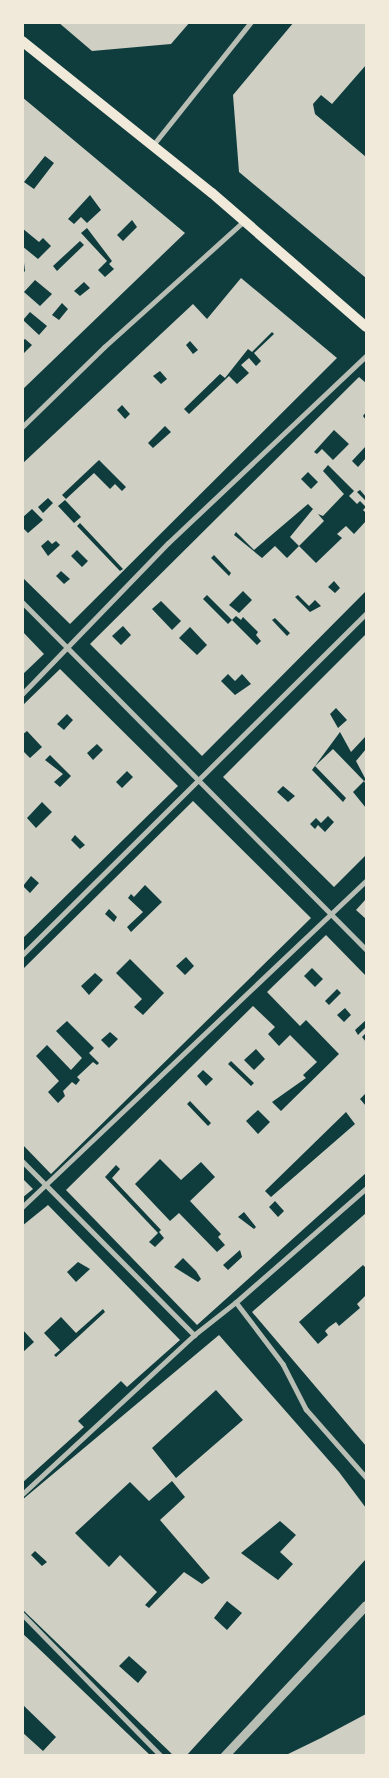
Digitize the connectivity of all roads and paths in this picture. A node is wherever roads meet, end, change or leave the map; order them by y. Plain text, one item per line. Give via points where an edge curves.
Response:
1 (251, 22) edge
2 (22, 41) edge
3 (152, 145) junction
4 (244, 221) junction
5 (366, 327) edge
6 (366, 356) edge
7 (22, 427) edge
8 (22, 602) edge
9 (366, 613) edge
10 (68, 649) junction
11 (22, 694) edge
12 (199, 781) junction
13 (366, 881) edge
14 (332, 915) junction
15 (366, 950) edge
16 (22, 956) edge
17 (22, 1161) edge
18 (47, 1186) junction
19 (366, 1188) edge
20 (22, 1207) edge
21 (236, 1302) junction
22 (194, 1335) junction
23 (366, 1477) edge
24 (22, 1494) edge
25 (366, 1605) edge
26 (22, 1614) edge
27 (161, 1756) edge
28 (224, 1756) edge

1 - 3 street
2 - 3 main road
3 - 4 main road
4 - 5 main road
4 - 7 street
6 - 10 street via 168,544
8 - 10 street
9 - 12 street
10 - 11 street
10 - 12 street
12 - 14 street
12 - 16 street
13 - 14 street
14 - 15 street
14 - 18 street
17 - 18 street
18 - 20 street
18 - 22 street
19 - 21 street
21 - 22 street
21 - 23 street via 283,1364 306,1409
22 - 24 street
25 - 28 street
26 - 27 street

